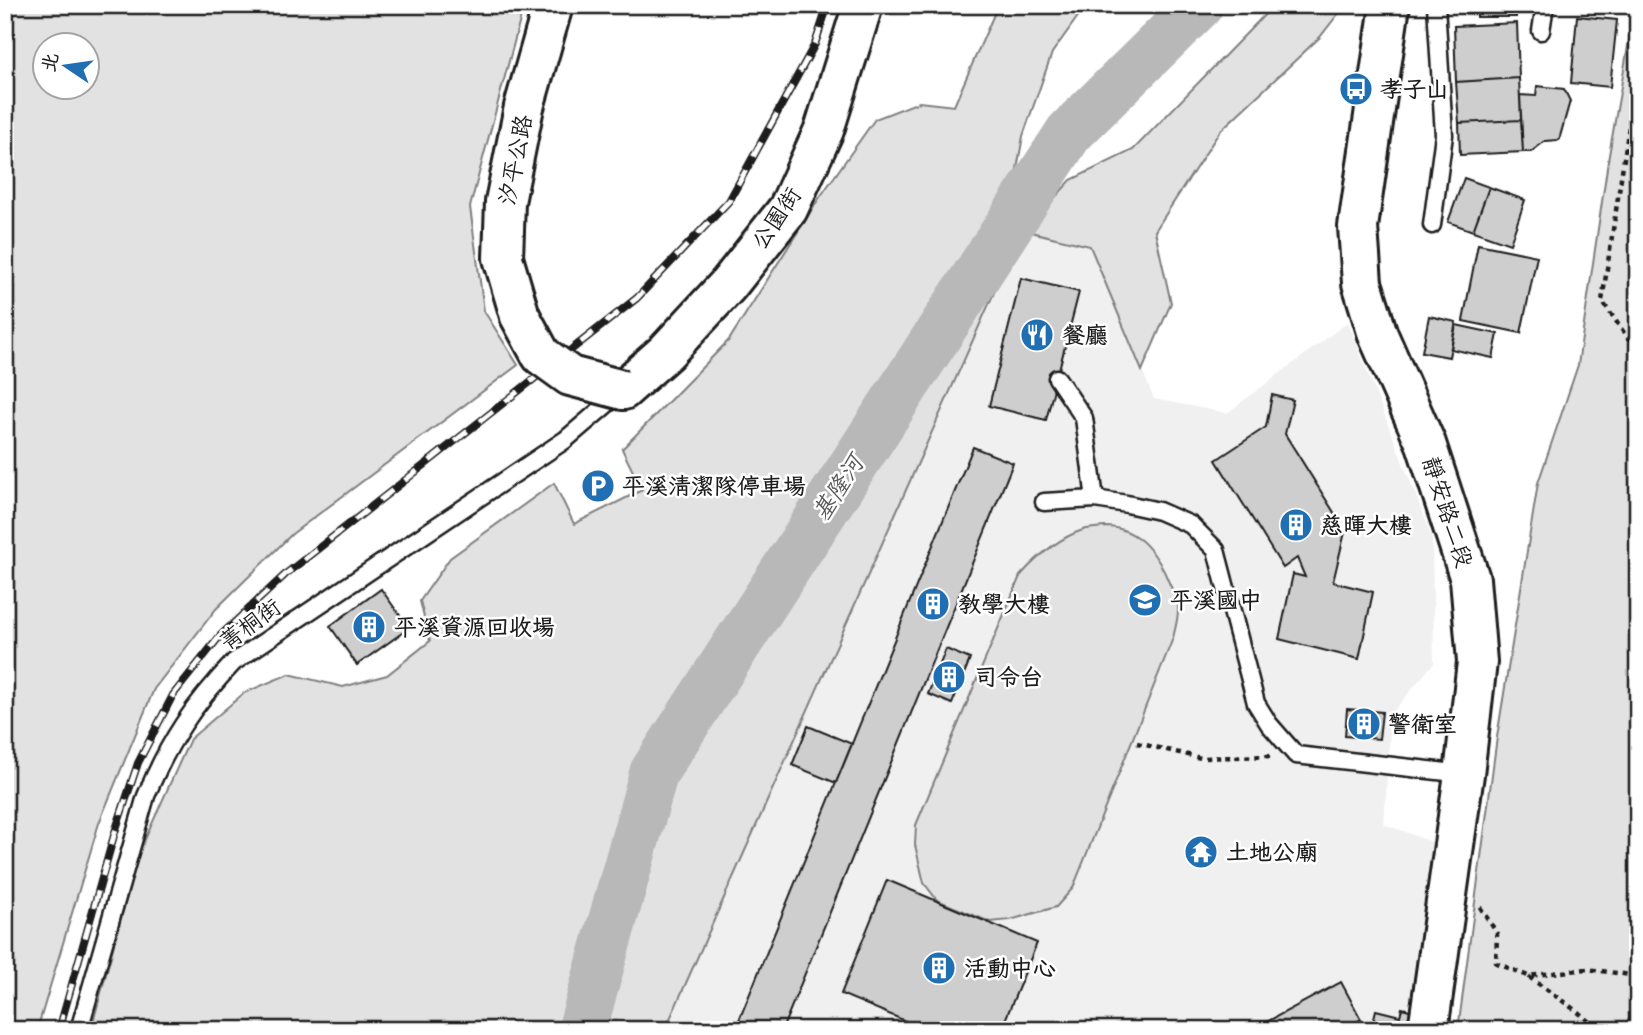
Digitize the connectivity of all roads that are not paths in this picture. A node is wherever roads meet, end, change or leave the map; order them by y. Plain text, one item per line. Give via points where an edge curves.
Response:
1 (553, 5) edge
2 (863, 5) edge
3 (1390, 5) edge
4 (1436, 5) edge
5 (1545, 5) edge
6 (1541, 31) dead end
7 (1432, 225) dead end
8 (1057, 377) dead end
9 (623, 390) junction
10 (1096, 499) junction
11 (1044, 502) dead end
12 (1464, 774) junction
13 (79, 1030) edge
14 (1428, 1030) edge

1 - 9 main road, 汐平公路, bridge via 524,107 505,202 503,258 520,316 541,355 570,376
2 - 9 main road, 公園街 via 824,130 788,209 710,304
3 - 12 main road, 靜安路二段 via 1358,227 1362,283 1378,335 1426,444 1470,579 1477,662
4 - 7 lane via 1444,135
5 - 6 lane
8 - 10 lane via 1084,418
9 - 13 lane, 菁桐街 via 565,440 234,662 204,694 177,732 146,796
10 - 11 lane
10 - 12 lane via 1159,511 1191,525 1216,550 1256,704 1296,755
12 - 14 main road, 靜安路二段

